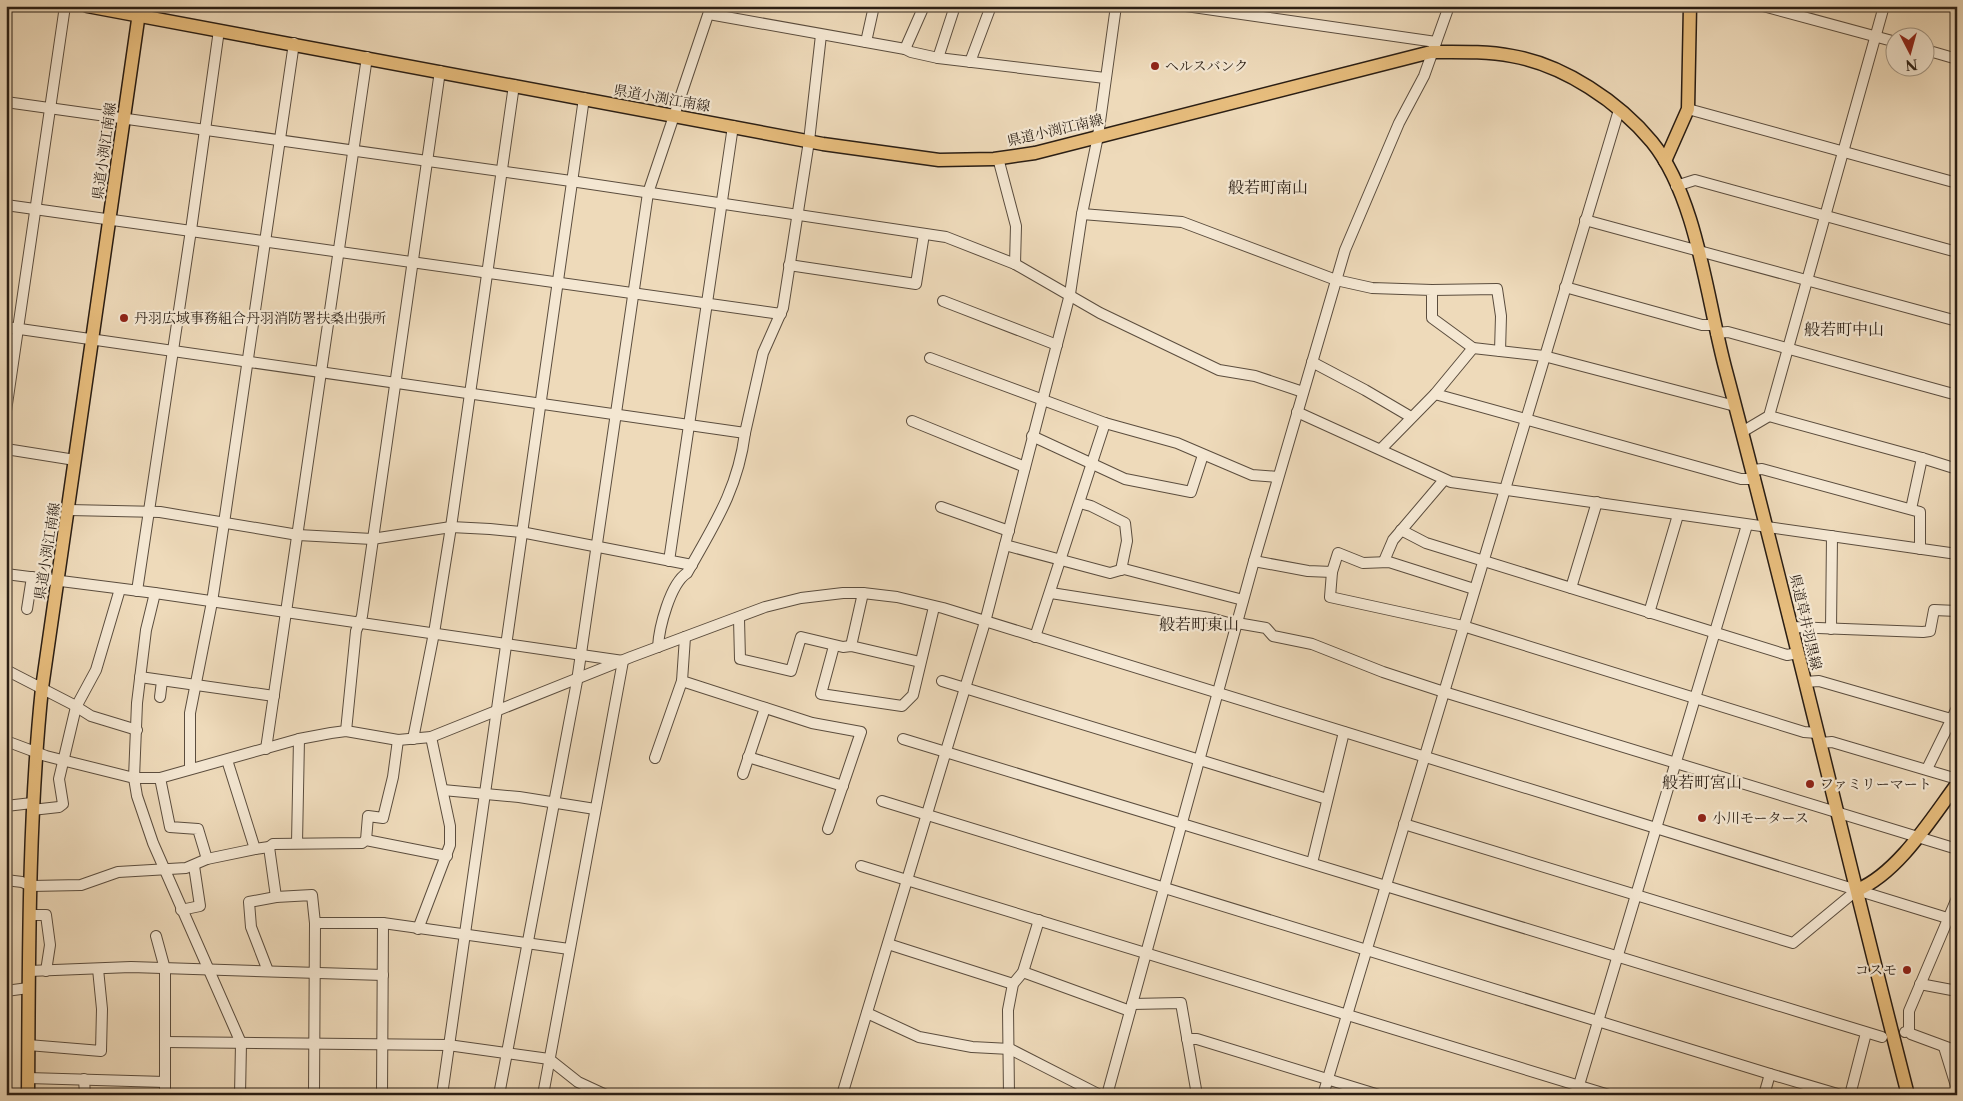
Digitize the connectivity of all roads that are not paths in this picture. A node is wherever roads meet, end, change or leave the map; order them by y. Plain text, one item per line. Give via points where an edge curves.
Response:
1 (65, 6) edge
2 (87, 6) edge
3 (874, 6) edge
4 (924, 6) edge
5 (956, 6) edge
6 (992, 6) edge
7 (1116, 6) edge
8 (1186, 6) edge
9 (1449, 6) edge
10 (1690, 6) edge
11 (1763, 6) edge
12 (1884, 6) edge
13 (710, 10) edge
14 (140, 11) edge
15 (219, 30) junction
16 (821, 34) junction
17 (1876, 37) junction
18 (1886, 40) edge
19 (866, 42) junction
20 (294, 43) junction
21 (1434, 47) junction
22 (905, 49) junction
23 (1936, 53) edge
24 (367, 57) junction
25 (938, 58) junction
26 (1957, 59) edge
27 (970, 62) junction
28 (440, 72) junction
29 (1105, 78) junction
30 (514, 85) junction
31 (584, 98) junction
32 (6, 102) edge
33 (51, 108) junction
34 (1688, 109) junction
35 (1619, 110) junction
36 (674, 116) junction
37 (124, 118) junction
38 (732, 126) junction
39 (203, 131) junction
40 (1098, 136) junction
41 (279, 140) junction
42 (809, 141) junction
43 (352, 151) junction
44 (1842, 151) junction
45 (998, 158) junction
46 (1664, 161) junction
47 (427, 162) junction
48 (501, 172) junction
49 (571, 181) junction
50 (1957, 183) edge
51 (1676, 186) junction
52 (648, 193) junction
53 (722, 203) junction
54 (6, 205) edge
55 (36, 209) junction
56 (797, 214) junction
57 (1082, 214) junction
58 (1825, 216) junction
59 (110, 220) junction
60 (1586, 220) junction
61 (191, 230) junction
62 (924, 234) junction
63 (264, 242) junction
64 (339, 251) junction
65 (1698, 252) junction
66 (1957, 252) edge
67 (412, 263) junction
68 (1015, 264) junction
69 (790, 265) junction
70 (487, 272) junction
71 (1336, 280) junction
72 (1807, 281) junction
73 (557, 283) junction
74 (1565, 287) junction
75 (1432, 290) junction
76 (632, 292) junction
77 (1070, 294) junction
78 (943, 301) dead end
79 (708, 303) junction
80 (781, 314) junction
81 (1957, 322) edge
82 (6, 326) edge
83 (19, 328) junction
84 (1715, 329) junction
85 (93, 338) junction
86 (1057, 345) junction
87 (1473, 348) junction
88 (1788, 348) junction
89 (171, 351) junction
90 (1500, 351) junction
91 (1544, 356) junction
92 (930, 358) dead end
93 (247, 361) junction
94 (1312, 362) junction
95 (320, 372) junction
96 (395, 382) junction
97 (1303, 392) junction
98 (470, 393) junction
99 (1435, 394) junction
100 (1957, 395) edge
101 (1042, 399) junction
102 (539, 403) junction
103 (1735, 406) junction
104 (6, 411) edge
105 (1297, 412) junction
106 (615, 414) junction
107 (1769, 416) junction
108 (1411, 417) junction
109 (1526, 418) junction
110 (912, 421) dead end
111 (1105, 423) junction
112 (690, 424) junction
113 (1742, 432) junction
114 (745, 433) junction
115 (1032, 436) junction
116 (6, 449) edge
117 (1382, 450) junction
118 (1203, 455) junction
119 (1922, 458) junction
120 (75, 460) junction
121 (1090, 462) junction
122 (1025, 466) junction
123 (1957, 470) edge
124 (1754, 474) junction
125 (1278, 477) junction
126 (1444, 480) junction
127 (1504, 491) junction
128 (1597, 502) junction
129 (1080, 504) junction
130 (941, 507) dead end
131 (1911, 509) junction
132 (70, 510) junction
133 (149, 511) junction
134 (1678, 515) junction
135 (224, 523) junction
136 (1747, 525) junction
137 (451, 527) junction
138 (1766, 527) junction
139 (1401, 530) junction
140 (1009, 531) junction
141 (521, 532) junction
142 (298, 535) junction
143 (1832, 536) junction
144 (372, 538) junction
145 (1006, 545) junction
146 (595, 547) junction
147 (1920, 549) junction
148 (1957, 554) edge
149 (1062, 558) junction
150 (1254, 560) junction
151 (669, 561) junction
152 (1384, 561) junction
153 (1483, 561) junction
154 (692, 565) junction
155 (1121, 570) junction
156 (1332, 572) junction
157 (6, 574) edge
158 (32, 577) junction
159 (58, 580) junction
160 (120, 588) junction
161 (1571, 588) junction
162 (1474, 589) junction
163 (137, 591) junction
164 (155, 593) junction
165 (863, 593) junction
166 (1051, 593) junction
167 (1243, 600) junction
168 (212, 602) junction
169 (934, 607) junction
170 (27, 609) dead end
171 (1957, 611) edge
172 (286, 613) junction
173 (1649, 613) junction
174 (739, 619) junction
175 (985, 622) junction
176 (358, 623) junction
177 (1236, 624) junction
178 (1463, 626) junction
179 (1792, 627) junction
180 (1831, 630) junction
181 (434, 633) junction
182 (1714, 633) junction
183 (1035, 637) junction
184 (685, 638) junction
185 (505, 643) junction
186 (834, 646) junction
187 (851, 646) junction
188 (658, 647) junction
189 (581, 654) junction
190 (1798, 654) junction
191 (623, 661) junction
192 (920, 662) junction
193 (6, 670) edge
194 (140, 677) junction
195 (577, 680) junction
196 (162, 681) junction
197 (682, 681) junction
198 (942, 681) dead end
199 (1805, 682) junction
200 (197, 686) junction
201 (42, 688) junction
202 (965, 689) junction
203 (1444, 692) junction
204 (1217, 694) junction
205 (274, 696) junction
206 (160, 697) dead end
207 (1695, 699) junction
208 (76, 707) junction
209 (765, 708) junction
210 (1957, 708) edge
211 (495, 712) junction
212 (1951, 719) junction
213 (137, 730) junction
214 (346, 731) junction
215 (1344, 732) junction
216 (430, 737) junction
217 (1819, 738) junction
218 (298, 739) junction
219 (413, 739) junction
220 (903, 739) dead end
221 (398, 740) junction
222 (6, 741) edge
223 (266, 749) junction
224 (35, 753) junction
225 (947, 754) junction
226 (748, 757) junction
227 (1425, 757) junction
228 (655, 758) dead end
229 (62, 760) junction
230 (228, 760) junction
231 (1199, 760) junction
232 (1676, 764) junction
233 (190, 769) junction
234 (1927, 769) junction
235 (743, 774) dead end
236 (134, 778) junction
237 (160, 778) junction
238 (1957, 779) edge
239 (1957, 784) edge
240 (843, 786) junction
241 (443, 790) junction
242 (484, 794) junction
243 (1327, 799) junction
244 (555, 802) junction
245 (882, 802) dead end
246 (6, 806) edge
247 (32, 807) junction
248 (595, 809) junction
249 (1838, 813) junction
250 (927, 816) junction
251 (1181, 824) junction
252 (1404, 824) junction
253 (1657, 828) junction
254 (828, 829) dead end
255 (1917, 837) junction
256 (366, 840) junction
257 (297, 843) junction
258 (269, 847) junction
259 (1957, 848) edge
260 (255, 849) junction
261 (447, 856) junction
262 (207, 859) junction
263 (1312, 863) junction
264 (194, 866) junction
265 (861, 866) dead end
266 (164, 868) junction
267 (6, 880) edge
268 (908, 880) junction
269 (1385, 885) junction
270 (31, 886) junction
271 (1163, 888) junction
272 (1857, 890) junction
273 (1637, 894) junction
274 (276, 897) junction
275 (1957, 898) edge
276 (181, 910) junction
277 (30, 915) junction
278 (1039, 920) junction
279 (1952, 920) edge
280 (384, 922) junction
281 (315, 923) junction
282 (418, 929) junction
283 (465, 935) junction
284 (156, 936) dead end
285 (527, 942) junction
286 (888, 944) junction
287 (569, 949) junction
288 (1366, 950) junction
289 (1146, 952) junction
290 (1617, 957) junction
291 (98, 968) junction
292 (165, 969) junction
293 (210, 970) junction
294 (30, 971) junction
295 (46, 971) junction
296 (268, 971) junction
297 (1022, 972) junction
298 (315, 973) junction
299 (384, 975) junction
300 (1013, 984) junction
301 (1920, 984) junction
302 (28, 988) junction
303 (6, 991) edge
304 (1957, 991) edge
305 (1131, 1008) junction
306 (868, 1014) junction
307 (1346, 1014) junction
308 (1598, 1021) junction
309 (1866, 1033) junction
310 (1882, 1037) dead end
311 (1188, 1039) junction
312 (165, 1042) junction
313 (241, 1043) junction
314 (314, 1043) junction
315 (448, 1044) junction
316 (28, 1045) junction
317 (383, 1045) junction
318 (1944, 1046) junction
319 (1010, 1049) junction
320 (1957, 1051) edge
321 (507, 1052) junction
322 (549, 1059) junction
323 (1770, 1074) junction
324 (28, 1078) junction
325 (1327, 1078) junction
326 (84, 1079) junction
327 (165, 1082) junction
328 (1957, 1089) edge
329 (1577, 1090) edge
330 (844, 1094) edge
331 (1908, 1094) edge
332 (28, 1095) edge
333 (85, 1095) edge
334 (165, 1095) edge
335 (240, 1095) edge
336 (314, 1095) edge
337 (382, 1095) edge
338 (442, 1095) edge
339 (499, 1095) edge
340 (543, 1095) edge
341 (606, 1095) edge
342 (1009, 1095) edge
343 (1100, 1095) edge
344 (1107, 1095) edge
345 (1197, 1095) edge
346 (1322, 1095) edge
347 (1379, 1095) edge
348 (1609, 1095) edge
349 (1764, 1095) edge
350 (1841, 1095) edge
351 (1850, 1095) edge

1 - 33 street
2 - 14 main road
3 - 19 street
4 - 22 street
5 - 25 street
6 - 27 street
7 - 29 street
8 - 21 street
9 - 21 street
10 - 34 main road
11 - 17 street
12 - 17 street
13 - 16 street
13 - 36 street
14 - 15 main road, 県道小渕江南線
14 - 37 main road, 県道小渕江南線
15 - 20 main road, 県道小渕江南線
15 - 39 street
16 - 19 street
16 - 42 street
17 - 18 street
17 - 44 street
19 - 22 street
20 - 24 main road, 県道小渕江南線
20 - 41 street
21 - 35 main road, 県道小渕江南線 via 1516,56 1585,83
21 - 40 main road, 県道小渕江南線
21 - 71 street via 1424,76 1368,193
22 - 25 street
23 - 26 street
24 - 28 main road, 県道小渕江南線
24 - 43 street
25 - 27 street
27 - 29 street
28 - 30 main road, 県道小渕江南線
28 - 47 street
29 - 40 street
30 - 31 main road, 県道小渕江南線
30 - 48 street
31 - 36 main road, 県道小渕江南線
31 - 49 street
32 - 33 street
33 - 37 street
33 - 55 street
34 - 44 street
34 - 46 main road
35 - 46 main road, 県道小渕江南線 via 1651,141
35 - 60 street
36 - 38 main road, 県道小渕江南線
36 - 52 street
37 - 39 street
37 - 59 main road, 県道小渕江南線
38 - 42 main road, 県道小渕江南線
38 - 53 street
39 - 41 street
39 - 61 street
40 - 45 main road, 県道小渕江南線 via 1035,153
40 - 57 street
41 - 43 street
41 - 63 street
42 - 45 main road, 県道小渕江南線 via 939,160
42 - 56 street
43 - 47 street
43 - 64 street
44 - 50 street
44 - 58 street
45 - 68 street via 1016,226
46 - 51 main road, 県道草井羽黒線
47 - 48 street
47 - 67 street
48 - 49 street
48 - 70 street
49 - 52 street
49 - 73 street
51 - 58 street via 1695,180
51 - 65 main road, 県道草井羽黒線
52 - 53 street
52 - 76 street
53 - 56 street
53 - 79 street
54 - 55 street
55 - 59 street
55 - 83 street
56 - 62 street
56 - 69 street
57 - 71 street via 1182,222
57 - 77 street
58 - 66 street
58 - 72 street
59 - 61 street
59 - 85 main road, 県道小渕江南線
60 - 65 street
60 - 74 street
61 - 63 street
61 - 89 street
62 - 68 street via 946,237
62 - 69 street via 916,284
63 - 64 street
63 - 93 street
64 - 67 street
64 - 95 street
65 - 72 street
65 - 84 main road, 県道草井羽黒線
67 - 70 street
67 - 96 street
68 - 77 street
69 - 80 street
70 - 73 street
70 - 98 street
71 - 75 street via 1372,288
71 - 94 street
72 - 81 street
72 - 88 street
73 - 76 street
73 - 102 street
74 - 84 street
74 - 91 street
75 - 87 street via 1432,318
75 - 90 street via 1497,289 1501,316
76 - 79 street
76 - 106 street
77 - 86 street
77 - 97 street via 1220,370 1256,376
78 - 86 street
79 - 80 street
79 - 112 street
80 - 114 street via 763,353
82 - 83 street
83 - 85 street
83 - 104 street
84 - 88 street
84 - 103 main road, 県道草井羽黒線
85 - 89 street
85 - 120 main road, 県道小渕江南線
86 - 101 street
87 - 90 street
87 - 99 street
88 - 100 street
88 - 107 street
89 - 93 street
89 - 133 street
90 - 91 street
91 - 103 street
91 - 109 street
92 - 101 street
93 - 95 street
93 - 135 street
94 - 97 street
94 - 108 street
95 - 96 street
95 - 142 street
96 - 98 street
96 - 144 street
97 - 105 street
98 - 102 street
98 - 137 street
99 - 108 street
99 - 109 street
101 - 111 street
101 - 115 street
102 - 106 street
102 - 141 street
103 - 113 main road, 県道草井羽黒線
105 - 117 street
105 - 125 street
106 - 112 street
106 - 146 street
107 - 113 street
107 - 119 street
108 - 117 street
109 - 124 street via 1741,479
109 - 127 street
110 - 122 street
111 - 118 street via 1168,440
111 - 121 street
112 - 114 street
112 - 151 street
113 - 124 main road, 県道草井羽黒線
114 - 154 street via 742,460 729,499
115 - 121 street
115 - 122 street
116 - 120 street
117 - 126 street
118 - 121 street via 1191,492 1126,479
118 - 125 street via 1252,475
119 - 123 street
119 - 131 street
120 - 132 main road, 県道小渕江南線
121 - 129 street
122 - 140 street
124 - 131 street via 1762,469
124 - 138 main road, 県道草井羽黒線
125 - 150 street
126 - 127 street
126 - 139 street
127 - 128 street
127 - 153 street
128 - 134 street
128 - 161 street
129 - 149 street
129 - 155 street via 1125,523 1128,541
130 - 140 street
131 - 147 street via 1920,512
132 - 133 street
132 - 159 main road, 県道小渕江南線
133 - 135 street
133 - 163 street
134 - 136 street
134 - 173 street
135 - 142 street
135 - 168 street
136 - 138 street
136 - 182 street
137 - 141 street
137 - 144 street
137 - 181 street
138 - 143 street
138 - 179 main road, 県道草井羽黒線
139 - 152 street
139 - 153 street via 1426,543
140 - 145 street
141 - 146 street
141 - 185 street
142 - 144 street
142 - 172 street
143 - 147 street
143 - 180 street
144 - 176 street via 362,616
145 - 149 street
145 - 175 street
146 - 151 street
146 - 189 street
147 - 148 street
149 - 155 street via 1110,573
149 - 166 street
150 - 156 street via 1308,571
150 - 167 street
151 - 154 street
152 - 156 street via 1363,563 1338,552
152 - 162 street
153 - 161 street
153 - 162 street
154 - 188 street via 663,616
155 - 167 street
156 - 178 street via 1330,597
157 - 158 street
158 - 159 street
158 - 170 street
159 - 160 street
159 - 201 main road, 県道小渕江南線
160 - 163 street
160 - 208 street via 96,670
161 - 173 street
162 - 178 street
163 - 164 street
164 - 168 street
164 - 194 street
165 - 169 street via 897,597
165 - 174 street via 801,598 765,607
165 - 187 street
166 - 177 street
166 - 183 street
167 - 177 street
168 - 172 street
168 - 200 street
169 - 175 street
169 - 192 street
171 - 180 street via 1934,610 1930,631
172 - 176 street
172 - 205 street
173 - 182 street
174 - 184 street
174 - 186 street via 740,659 792,671 801,637
175 - 183 street
175 - 202 street
176 - 181 street
176 - 214 street
177 - 203 street via 1266,628 1273,636 1312,644
177 - 204 street
178 - 203 street
178 - 207 street
179 - 180 street
179 - 190 main road, 県道草井羽黒線
181 - 185 street
181 - 219 street
182 - 190 street via 1787,655
182 - 207 street
183 - 204 street
184 - 188 street
184 - 197 street
185 - 189 street
185 - 211 street
186 - 187 street
186 - 192 street via 820,694 902,706 913,695
187 - 192 street
188 - 191 street
189 - 191 street
189 - 195 street
190 - 199 main road, 県道草井羽黒線
191 - 195 street
191 - 248 street
193 - 201 street
194 - 196 street
194 - 213 street
195 - 211 street
195 - 244 street
196 - 200 street
196 - 206 street
197 - 209 street
197 - 228 street
198 - 202 street
199 - 212 street via 1819,681
199 - 217 main road, 県道草井羽黒線
200 - 205 street
200 - 233 street via 190,713
201 - 208 street
201 - 224 main road, 県道小渕江南線
202 - 225 street
202 - 231 street
203 - 227 street
203 - 232 street
204 - 215 street
204 - 231 street
205 - 223 street
207 - 217 street
207 - 232 street
208 - 213 street via 91,716
208 - 229 street
209 - 226 street
209 - 240 street via 812,723 861,732
210 - 212 street
211 - 216 street
211 - 242 street
212 - 234 street
213 - 236 street
214 - 218 street
214 - 221 street
215 - 227 street
215 - 243 street
216 - 219 street
216 - 241 street
217 - 234 street
217 - 249 main road, 県道草井羽黒線
218 - 223 street
218 - 257 street
219 - 221 street
220 - 225 street
221 - 256 street via 387,818 368,816
222 - 224 street
223 - 230 street
224 - 229 street
224 - 247 main road, 県道小渕江南線
225 - 250 street
225 - 251 street
226 - 235 street
226 - 240 street
227 - 252 street
227 - 253 street
229 - 236 street
229 - 247 street via 59,779 63,804 59,807
230 - 233 street
230 - 260 street
231 - 243 street
231 - 251 street
232 - 249 street
232 - 253 street
233 - 237 street
234 - 238 street
236 - 237 street
236 - 266 street via 137,796
237 - 262 street via 170,826 198,828
239 - 255 main road
240 - 254 street
241 - 242 street
241 - 261 street via 450,826
242 - 244 street
242 - 283 street
243 - 263 street
244 - 248 street
244 - 285 street
245 - 250 street
246 - 247 street
247 - 270 main road, 県道小渕江南線
248 - 287 street
249 - 255 street
249 - 272 main road, 県道草井羽黒線
250 - 268 street
250 - 271 street
251 - 263 street
251 - 271 street
252 - 269 street
252 - 273 street
253 - 272 street
253 - 273 street
255 - 259 street
255 - 272 main road via 1876,881
256 - 257 street via 362,843
256 - 261 street
257 - 258 street
258 - 260 street
258 - 274 street
260 - 262 street
261 - 282 street
262 - 264 street
263 - 269 street
264 - 266 street via 175,870
264 - 276 street via 200,906
265 - 268 street
266 - 270 street via 118,872 81,884
266 - 276 street
267 - 270 street
268 - 278 street
268 - 286 street
269 - 288 street
269 - 290 street
270 - 277 main road, 県道小渕江南線
271 - 288 street
271 - 289 street
272 - 273 street via 1793,943
272 - 279 street
272 - 331 main road, 県道草井羽黒線
273 - 290 street
274 - 281 street via 312,895
274 - 296 street via 249,902 251,926
275 - 279 street
276 - 293 street
277 - 294 main road, 県道小渕江南線
277 - 295 street via 46,915 50,946
278 - 289 street
278 - 297 street
279 - 301 street
280 - 281 street
280 - 282 street
280 - 299 street
281 - 298 street
282 - 283 street
283 - 285 street
283 - 315 street
284 - 292 street
285 - 287 street
285 - 321 street
286 - 300 street
286 - 306 street
287 - 322 street
288 - 307 street
288 - 308 street
289 - 305 street
289 - 307 street
290 - 308 street
290 - 309 street
291 - 292 street
291 - 295 street
291 - 316 street via 102,1009 101,1052
292 - 293 street
292 - 312 street
293 - 296 street
293 - 313 street
294 - 295 street
294 - 302 main road, 県道小渕江南線
296 - 298 street
297 - 300 street
297 - 305 street
298 - 299 street
298 - 314 street
299 - 317 street
300 - 319 street via 1008,1010
301 - 304 street
301 - 318 street via 1909,1012 1907,1031
302 - 303 street
302 - 316 main road, 県道小渕江南線
305 - 311 street via 1181,1003
305 - 344 street
306 - 319 street via 919,1037 972,1047
306 - 330 street
307 - 325 street
307 - 329 street
308 - 323 street
308 - 329 street
309 - 310 street
309 - 351 street
311 - 325 street
311 - 345 street
312 - 313 street
312 - 327 street
313 - 314 street
313 - 335 street
314 - 317 street
314 - 336 street
315 - 317 street
315 - 321 street
315 - 338 street
316 - 324 main road, 県道小渕江南線
317 - 337 street
318 - 320 street
318 - 328 street
319 - 342 street
319 - 343 street
321 - 322 street
321 - 339 street
322 - 340 street
322 - 341 street via 578,1082
323 - 349 street
323 - 350 street
324 - 326 street
324 - 332 main road, 県道小渕江南線
325 - 346 street
325 - 347 street
326 - 327 street
326 - 333 street
327 - 334 street
329 - 348 street

